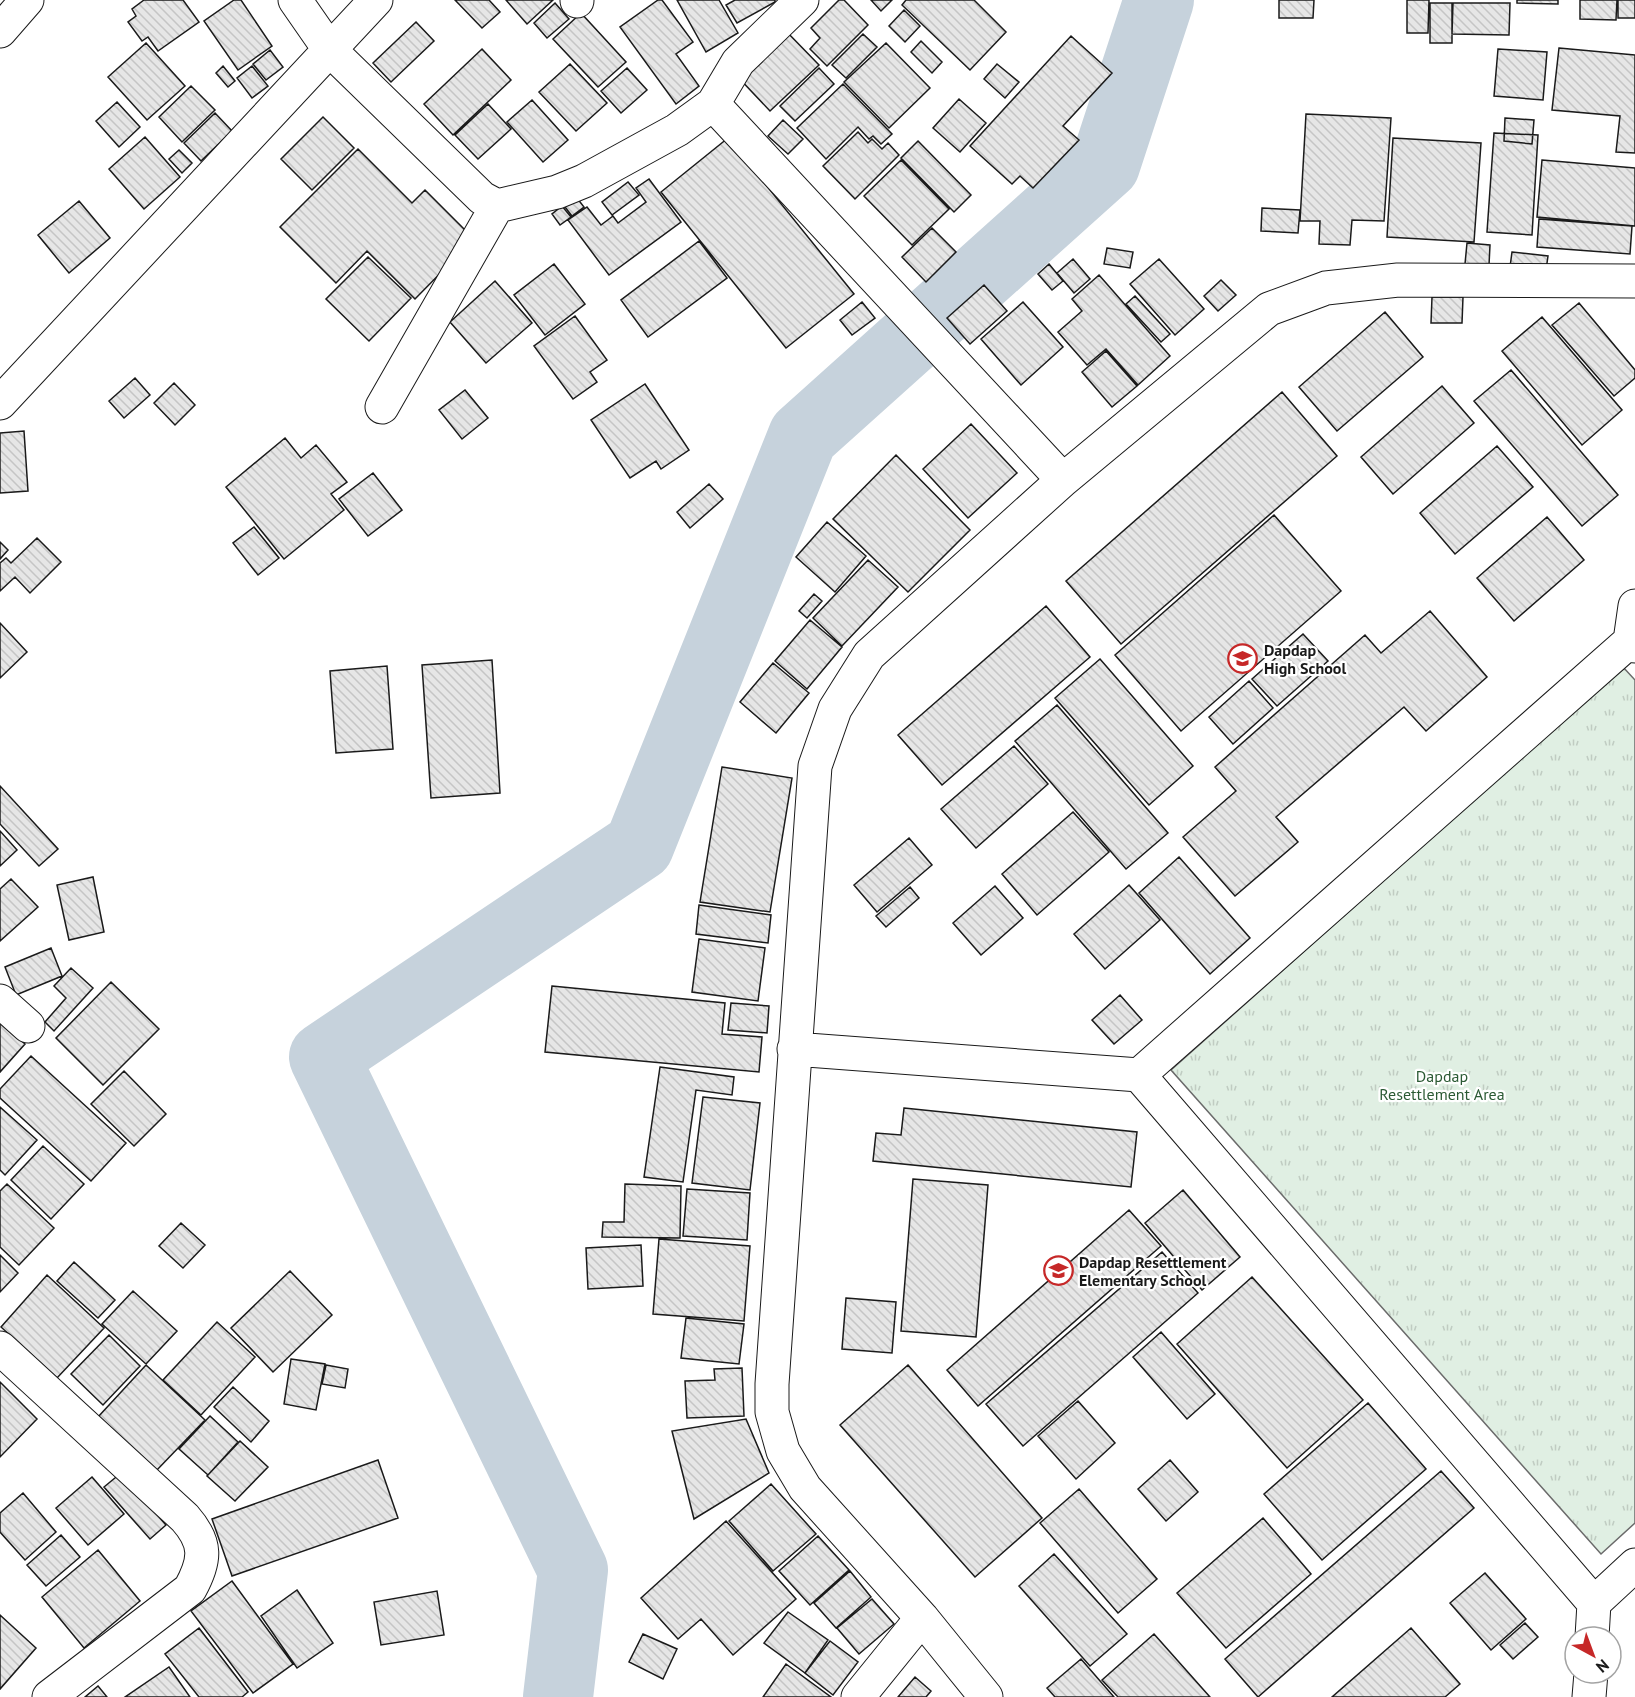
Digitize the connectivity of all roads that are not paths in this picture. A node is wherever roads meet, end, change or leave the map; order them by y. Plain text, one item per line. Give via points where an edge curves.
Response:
1 (295, 0) edge
2 (375, 0) edge
3 (802, 0) edge
4 (26, 2) edge
5 (0, 31) edge
6 (329, 49) junction
7 (713, 105) junction
8 (497, 206) junction
9 (1635, 281) edge
10 (0, 404) edge
11 (381, 407) dead end
12 (1063, 480) junction
13 (1635, 606) edge
14 (1633, 643) edge
15 (0, 1001) edge
16 (28, 1026) dead end
17 (794, 1049) junction
18 (1139, 1075) junction
19 (0, 1348) edge
20 (1635, 1565) edge
21 (1594, 1603) junction
22 (922, 1618) junction
23 (1593, 1625) edge
24 (49, 1697) edge
25 (858, 1697) edge
26 (986, 1697) edge

1 - 6 street
2 - 6 street
3 - 7 street via 738,62
4 - 5 street
6 - 8 street via 482,198
6 - 10 street
7 - 8 street via 677,130 584,181 557,192
7 - 12 street
8 - 11 street
9 - 12 street via 1398,280 1326,288 1269,309
12 - 17 street via 869,655 834,708 814,766
13 - 14 street
14 - 18 street
15 - 16 street
17 - 18 street
17 - 22 street via 772,1412 783,1451 805,1488
18 - 21 street
19 - 24 street via 185,1518 196,1531 202,1551 201,1570 190,1589
20 - 21 street
21 - 23 street
22 - 25 street
22 - 26 street

